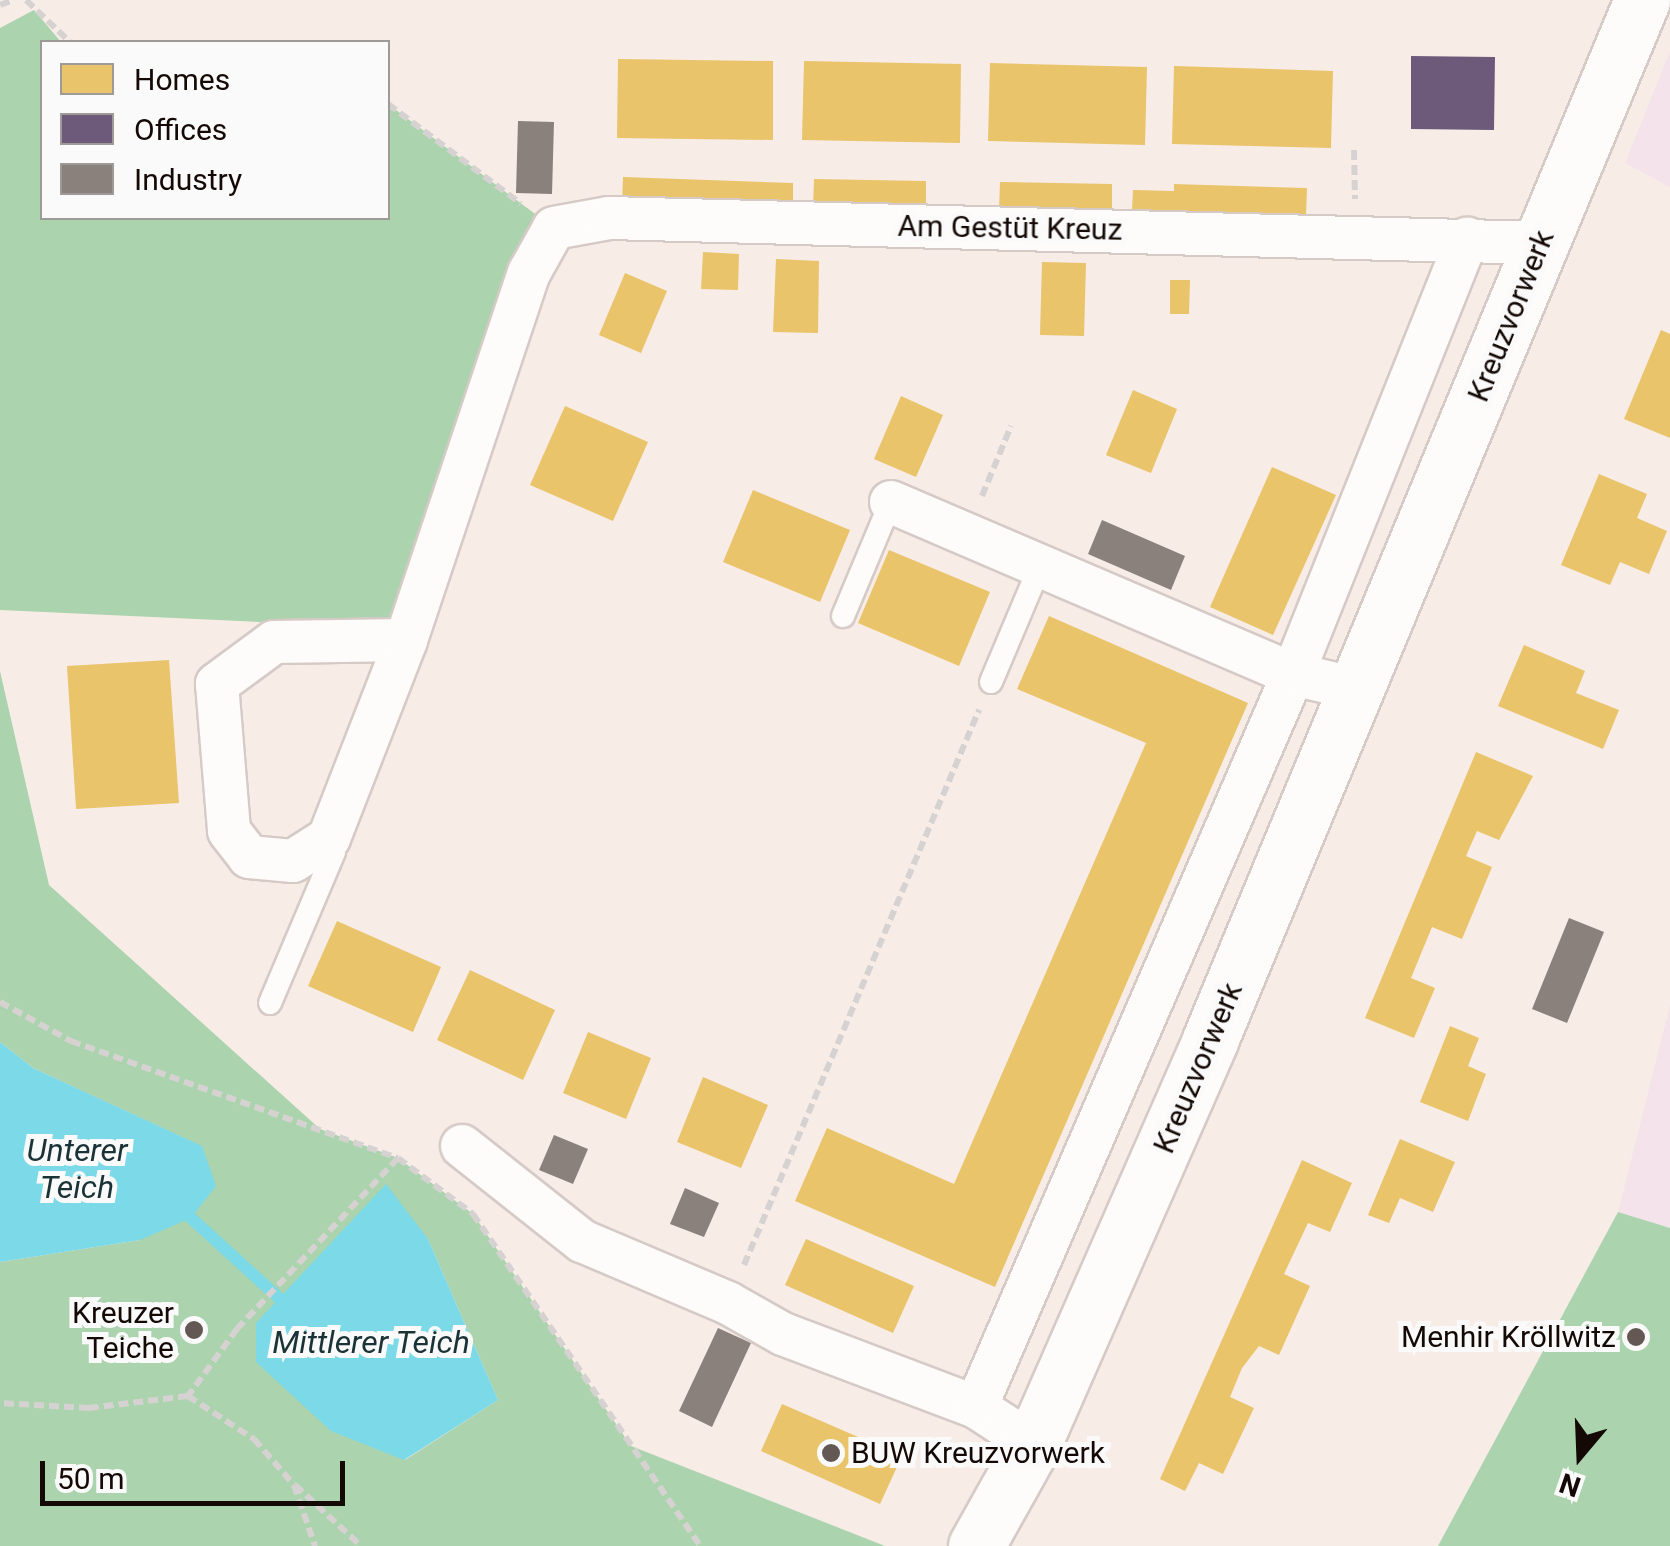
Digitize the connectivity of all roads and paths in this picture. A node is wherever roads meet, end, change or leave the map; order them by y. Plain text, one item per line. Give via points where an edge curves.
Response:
1 (14, 0) edge
2 (26, 0) edge
3 (1642, 0) edge
4 (0, 6) edge
5 (68, 40) edge
6 (390, 105) edge
7 (554, 228) junction
8 (1467, 239) junction
9 (1541, 243) junction
10 (1011, 426) dead end
11 (981, 498) dead end
12 (891, 502) joint
13 (1040, 566) junction
14 (842, 616) dead end
15 (406, 640) junction
16 (1293, 674) junction
17 (991, 682) joint
18 (1357, 688) junction
19 (330, 838) junction
20 (0, 1002) edge
21 (270, 1002) dead end
22 (462, 1146) dead end
23 (398, 1158) junction
24 (728, 1302) junction
25 (188, 1396) junction
26 (0, 1403) edge
27 (976, 1407) junction
28 (1033, 1444) junction
29 (294, 1485) junction
30 (315, 1546) edge
31 (362, 1546) edge
32 (700, 1546) edge
33 (976, 1546) edge

1 - 4 path
2 - 5 path
3 - 9 street, Kreuzvorwerk
6 - 7 path
7 - 8 street, Am Gestüt Kreuz via 609,218
7 - 15 street via 529,274
8 - 9 street, Am Gestüt Kreuz
8 - 16 street
9 - 18 street, Kreuzvorwerk
10 - 11 path
12 - 13 street
12 - 14 lane
13 - 16 street
13 - 17 lane
15 - 19 street
15 - 19 street via 274,642 217,684 230,831 249,857 292,861
16 - 18 street
16 - 27 street
17 - 24 path
18 - 28 street, Kreuzvorwerk
19 - 21 lane via 334,852
20 - 23 path via 103,1053
22 - 24 street via 582,1241
23 - 25 path via 237,1329
23 - 32 path via 473,1214
24 - 27 street via 783,1334
25 - 26 path via 89,1408
25 - 29 path via 254,1439
27 - 28 street
28 - 33 street, Kreuzvorwerk
29 - 30 path
29 - 31 path

